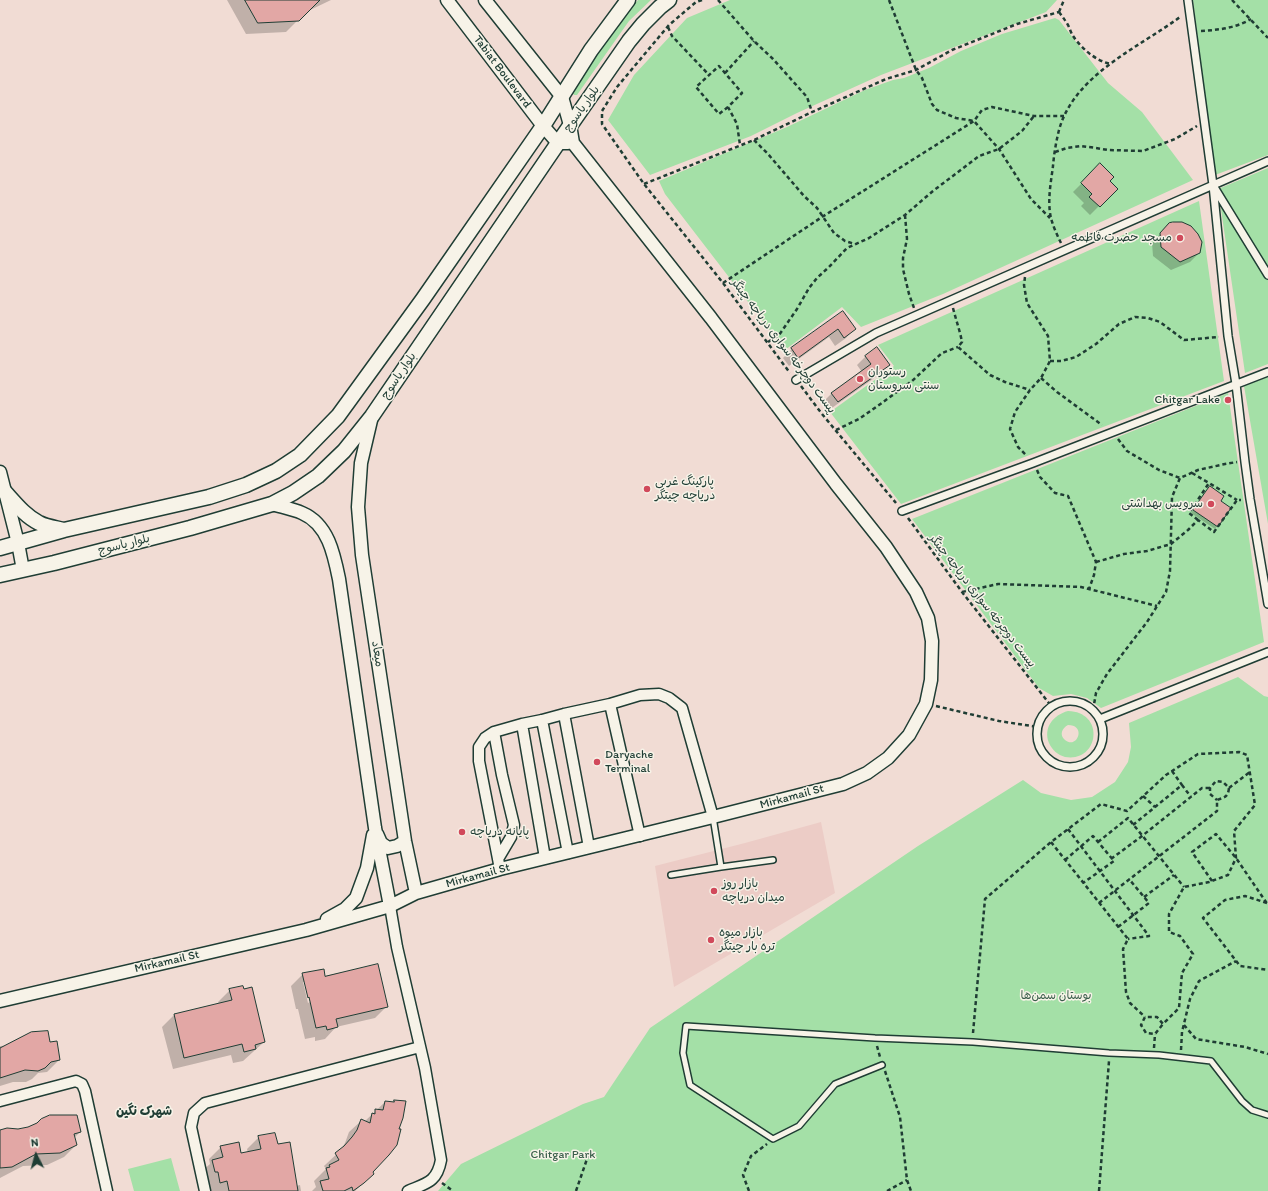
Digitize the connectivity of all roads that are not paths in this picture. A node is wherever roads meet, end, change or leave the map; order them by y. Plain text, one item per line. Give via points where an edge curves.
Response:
1 (446, 0) edge
2 (485, 0) edge
3 (628, 0) edge
4 (669, 0) edge
5 (1188, 0) edge
6 (562, 97) junction
7 (570, 125) junction
8 (543, 126) junction
9 (558, 142) junction
10 (573, 143) junction
11 (1268, 161) edge
12 (1213, 185) junction
13 (1268, 275) edge
14 (1268, 372) edge
15 (796, 380) road end
16 (1236, 384) junction
17 (372, 416) junction
18 (0, 472) edge
19 (4, 491) junction
20 (272, 504) junction
21 (902, 511) road end
22 (64, 530) junction
23 (18, 543) junction
24 (0, 548) edge
25 (23, 570) junction
26 (0, 575) edge
27 (1268, 604) edge
28 (1268, 652) edge
29 (610, 704) junction
30 (564, 714) junction
31 (1100, 719) junction
32 (542, 720) junction
33 (522, 724) junction
34 (494, 732) junction
35 (713, 818) junction
36 (375, 828) junction
37 (640, 836) junction
38 (405, 841) junction
39 (588, 847) junction
40 (568, 853) junction
41 (546, 858) junction
42 (772, 860) dead end
43 (499, 864) junction
44 (721, 867) junction
45 (671, 875) dead end
46 (416, 893) junction
47 (390, 906) junction
48 (306, 930) junction
49 (0, 1001) edge
50 (420, 1047) junction
51 (882, 1065) road end
52 (0, 1101) edge
53 (1268, 1115) edge
54 (107, 1191) edge
55 (205, 1191) edge
56 (408, 1191) edge

1 - 8 street, Tabiat Boulevard
2 - 6 street
3 - 6 main road, بلوار یاسوج via 591,50
4 - 7 main road, بلوار یاسوج via 629,41
5 - 12 street
6 - 7 street
6 - 8 main road, بلوار یاسوج
7 - 9 main road, بلوار یاسوج
7 - 10 street
8 - 9 street, Tabiat Boulevard
8 - 22 main road, بلوار یاسوج via 343,410 300,455 276,471 246,485 209,497
9 - 10 street
9 - 17 main road, بلوار یاسوج
10 - 35 street, Mirkamail St via 886,547 916,592 928,618 932,641 931,680 926,704 909,735 888,758 867,773 843,784
11 - 12 street
12 - 13 street
12 - 15 street via 876,333
12 - 16 street via 1228,336
14 - 16 street
16 - 21 street
16 - 27 street via 1250,499
17 - 20 main road, بلوار یاسوج via 344,451 318,476
17 - 38 street, میعاد via 362,463 358,507 362,555
18 - 19 street
19 - 22 main road via 29,517 40,524
19 - 23 street
20 - 25 main road, بلوار یاسوج via 190,528
20 - 36 street via 303,513 317,522 333,552
22 - 23 main road, بلوار یاسوج
23 - 24 main road, بلوار یاسوج
23 - 25 street
25 - 26 main road, بلوار یاسوج
28 - 31 street
29 - 30 street
29 - 35 street via 640,695 659,694 682,708
29 - 37 street
30 - 32 street
30 - 39 street
31 - 31 street via 1084,704 1062,702 1052,707 1041,719 1038,727 1040,747 1054,763 1075,767 1085,764 1094,758 1100,749 1103,739
32 - 33 street
32 - 40 street
33 - 34 street
33 - 41 street
34 - 43 street via 514,825
34 - 43 street via 485,738 479,747 479,761
35 - 37 street, Mirkamail St
35 - 44 lane
36 - 38 street via 381,843 388,848
36 - 47 street
36 - 48 street via 367,868 356,898 345,909
37 - 39 street, Mirkamail St
38 - 46 street, میعاد
39 - 40 street, Mirkamail St
40 - 41 street, Mirkamail St
41 - 43 street, Mirkamail St
42 - 44 lane
43 - 46 street, Mirkamail St
44 - 45 lane
46 - 47 street, Mirkamail St
47 - 48 street, Mirkamail St
47 - 50 street
48 - 49 street, Mirkamail St
50 - 55 street via 205,1103 194,1113 191,1127
50 - 56 street via 441,1160 434,1177
51 - 53 lane via 835,1084 799,1126 773,1139 690,1085 683,1053 686,1026 973,1042 1211,1061 1242,1101 1252,1110
52 - 54 street via 76,1081 82,1084

